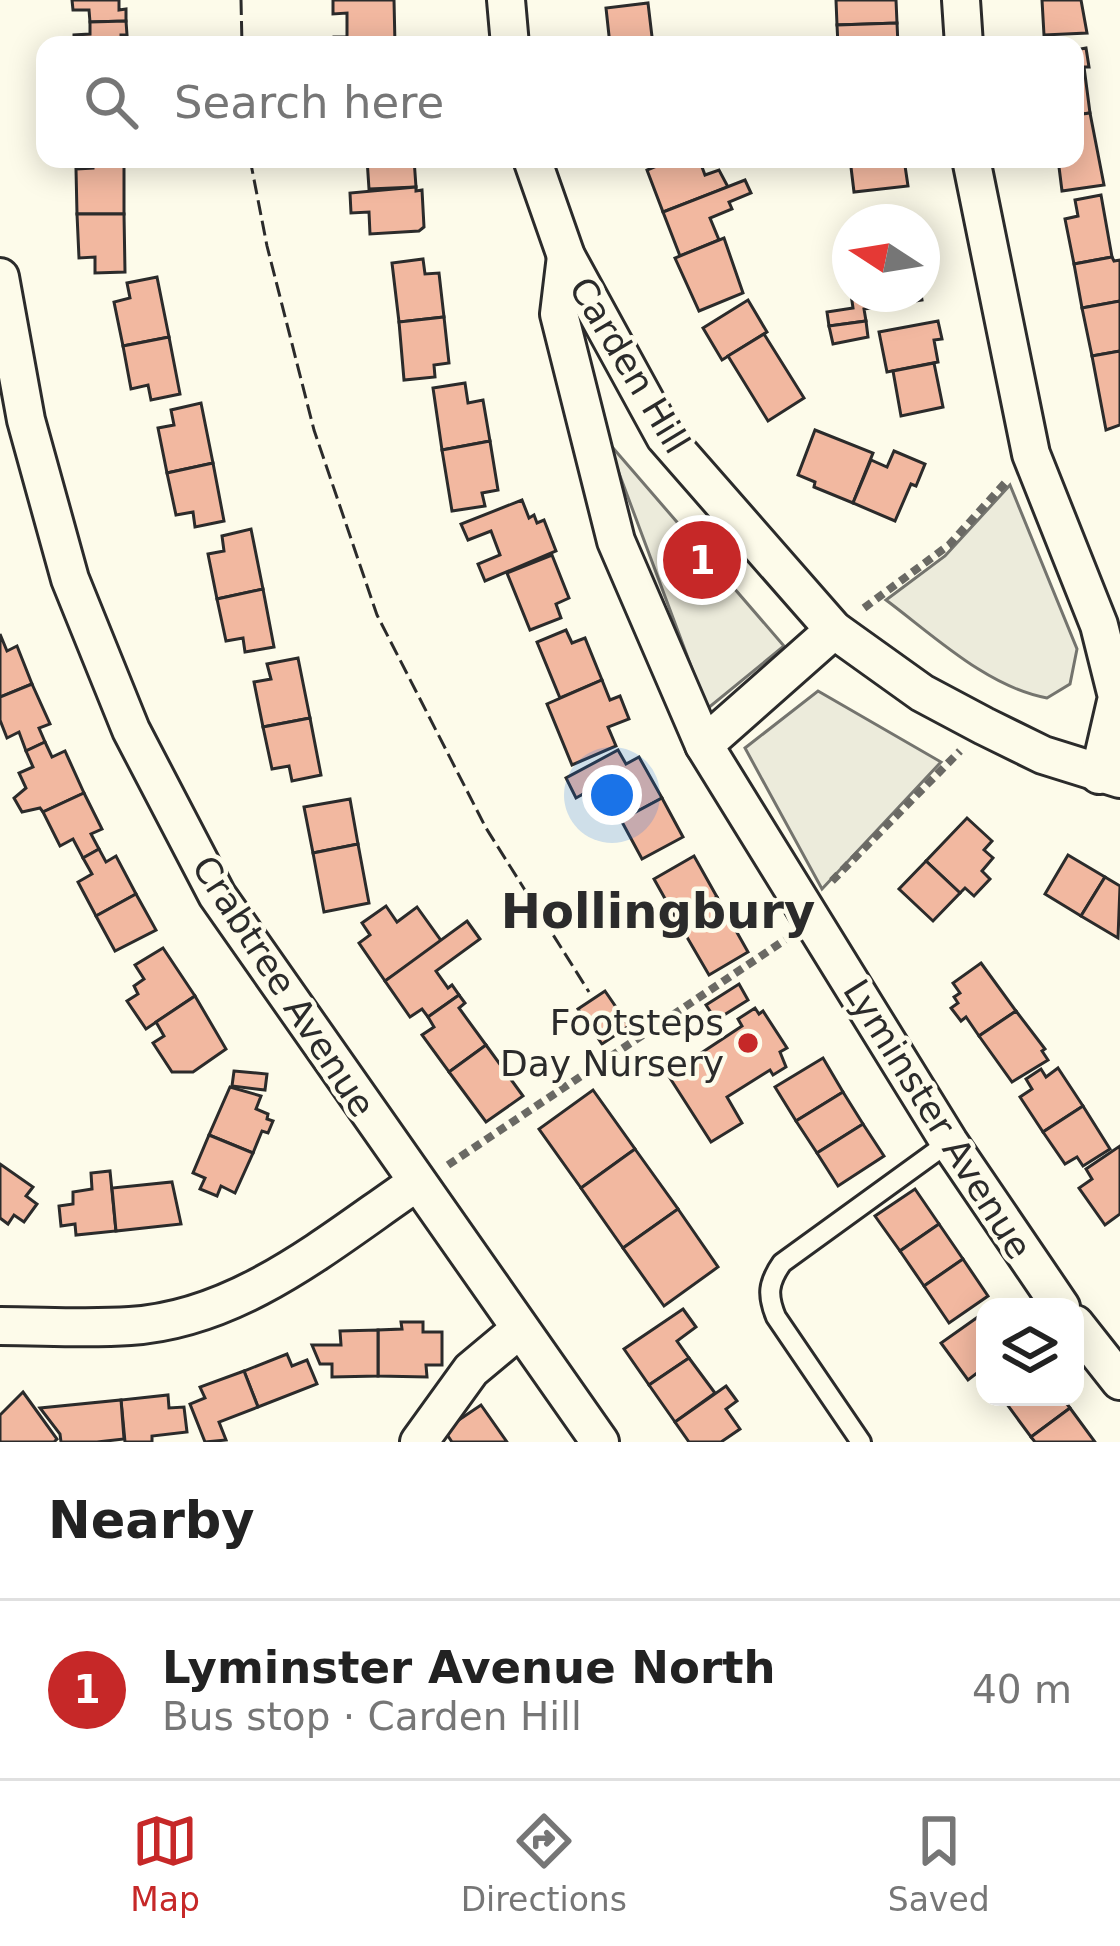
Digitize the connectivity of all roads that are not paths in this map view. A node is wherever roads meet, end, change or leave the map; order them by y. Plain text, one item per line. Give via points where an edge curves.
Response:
1 (506, 0) edge
2 (961, 0) edge
3 (509, 36) edge
4 (963, 36) edge
5 (535, 168) edge
6 (973, 168) edge
7 (566, 256) junction
8 (0, 277) edge
9 (834, 630) junction
10 (704, 745) junction
11 (1110, 777) edge
12 (949, 1142) junction
13 (416, 1184) junction
14 (1055, 1298) edge
15 (0, 1325) edge
16 (520, 1328) junction
17 (1084, 1335) edge
18 (1120, 1381) edge
19 (419, 1442) edge
20 (600, 1442) edge
21 (861, 1442) edge

1 - 3 street
2 - 4 street
5 - 7 street, Carden Hill
6 - 11 street via 1031,454 1100,626 1117,697
7 - 9 street, Carden Hill via 665,437
7 - 10 street, Lyminster Avenue via 559,314 616,541
8 - 13 street, Crabtree Avenue via 26,420 70,579 131,730 217,895
9 - 10 street
9 - 11 street, Carden Hill via 922,693 1043,755
10 - 12 street, Lyminster Avenue
12 - 14 street, Lyminster Avenue
12 - 21 lane via 782,1263 770,1282 776,1317
13 - 15 street via 257,1291 209,1309 134,1326
13 - 16 street, Crabtree Avenue
16 - 19 street via 471,1370
16 - 20 street, Crabtree Avenue
17 - 18 street

